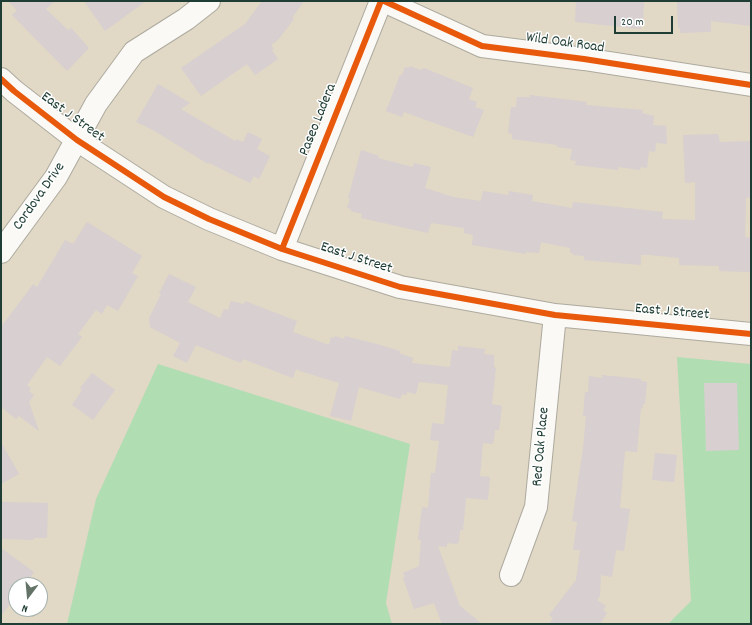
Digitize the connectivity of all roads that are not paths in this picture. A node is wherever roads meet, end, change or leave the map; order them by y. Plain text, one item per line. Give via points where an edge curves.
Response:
1 (209, 1) edge
2 (381, 1) edge
3 (384, 1) edge
4 (1, 78) edge
5 (751, 85) edge
6 (77, 140) junction
7 (282, 249) junction
8 (1, 252) edge
9 (555, 315) junction
10 (751, 334) edge
11 (511, 575) dead end

1 - 6 street, Cordova Drive via 134,52 96,104
2 - 7 street, Paseo Ladera
3 - 5 street, Wild Oak Road via 482,46
4 - 6 street, East J Street
6 - 7 street, East J Street via 164,197
6 - 8 street, Cordova Drive via 56,177
7 - 9 street, East J Street via 400,287
9 - 10 street, East J Street
9 - 11 street, Red Oak Place via 536,507

